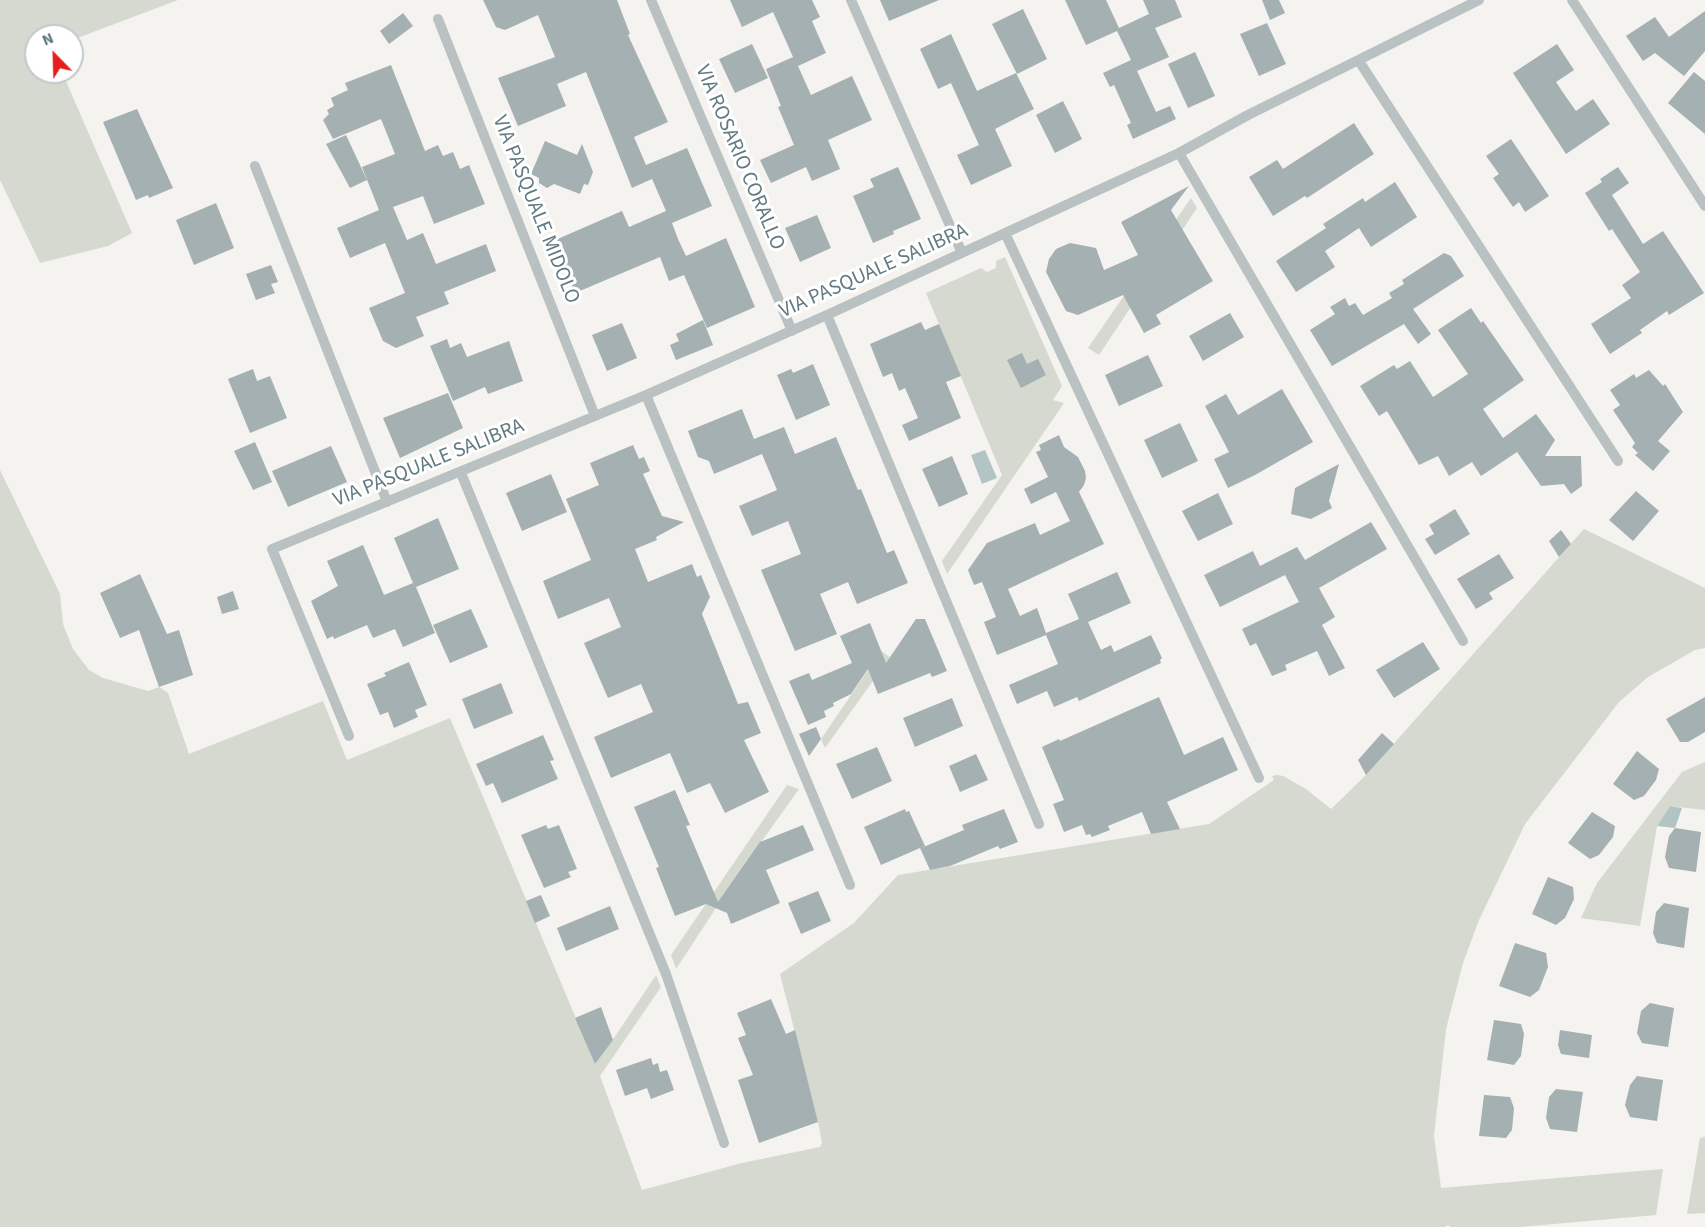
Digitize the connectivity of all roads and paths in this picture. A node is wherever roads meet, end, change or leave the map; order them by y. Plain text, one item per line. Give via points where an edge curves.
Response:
1 (651, 0) edge
2 (851, 0) edge
3 (1479, 0) edge
4 (1572, 0) edge
5 (438, 19) dead end
6 (1359, 61) junction
7 (1179, 153) junction
8 (255, 166) dead end
9 (1705, 206) edge
10 (1005, 234) junction
11 (962, 254) junction
12 (827, 315) junction
13 (792, 331) junction
14 (646, 395) junction
15 (595, 416) junction
16 (1618, 461) dead end
17 (461, 472) junction
18 (387, 502) junction
19 (1463, 641) dead end
20 (348, 736) dead end
21 (1259, 778) dead end
22 (1039, 824) dead end
23 (850, 885) dead end
24 (724, 1143) dead end

1 - 13 street, VIA ROSARIO CORALLO
2 - 11 street
3 - 6 street, VIA PASQUALE SALIBRA
4 - 9 street
5 - 15 street, VIA PASQUALE MIDOLO
6 - 7 street, VIA PASQUALE SALIBRA
6 - 16 street
7 - 10 street, VIA PASQUALE SALIBRA
7 - 19 street
8 - 18 street
10 - 11 street, VIA PASQUALE SALIBRA
10 - 21 street
11 - 12 street, VIA PASQUALE SALIBRA
12 - 13 street, VIA PASQUALE SALIBRA
12 - 22 street
13 - 14 street, VIA PASQUALE SALIBRA
14 - 15 street, VIA PASQUALE SALIBRA
14 - 23 street
15 - 17 street, VIA PASQUALE SALIBRA
17 - 18 street, VIA PASQUALE SALIBRA
17 - 24 street via 666,974
18 - 20 street, VIA PASQUALE SALIBRA via 273,549

